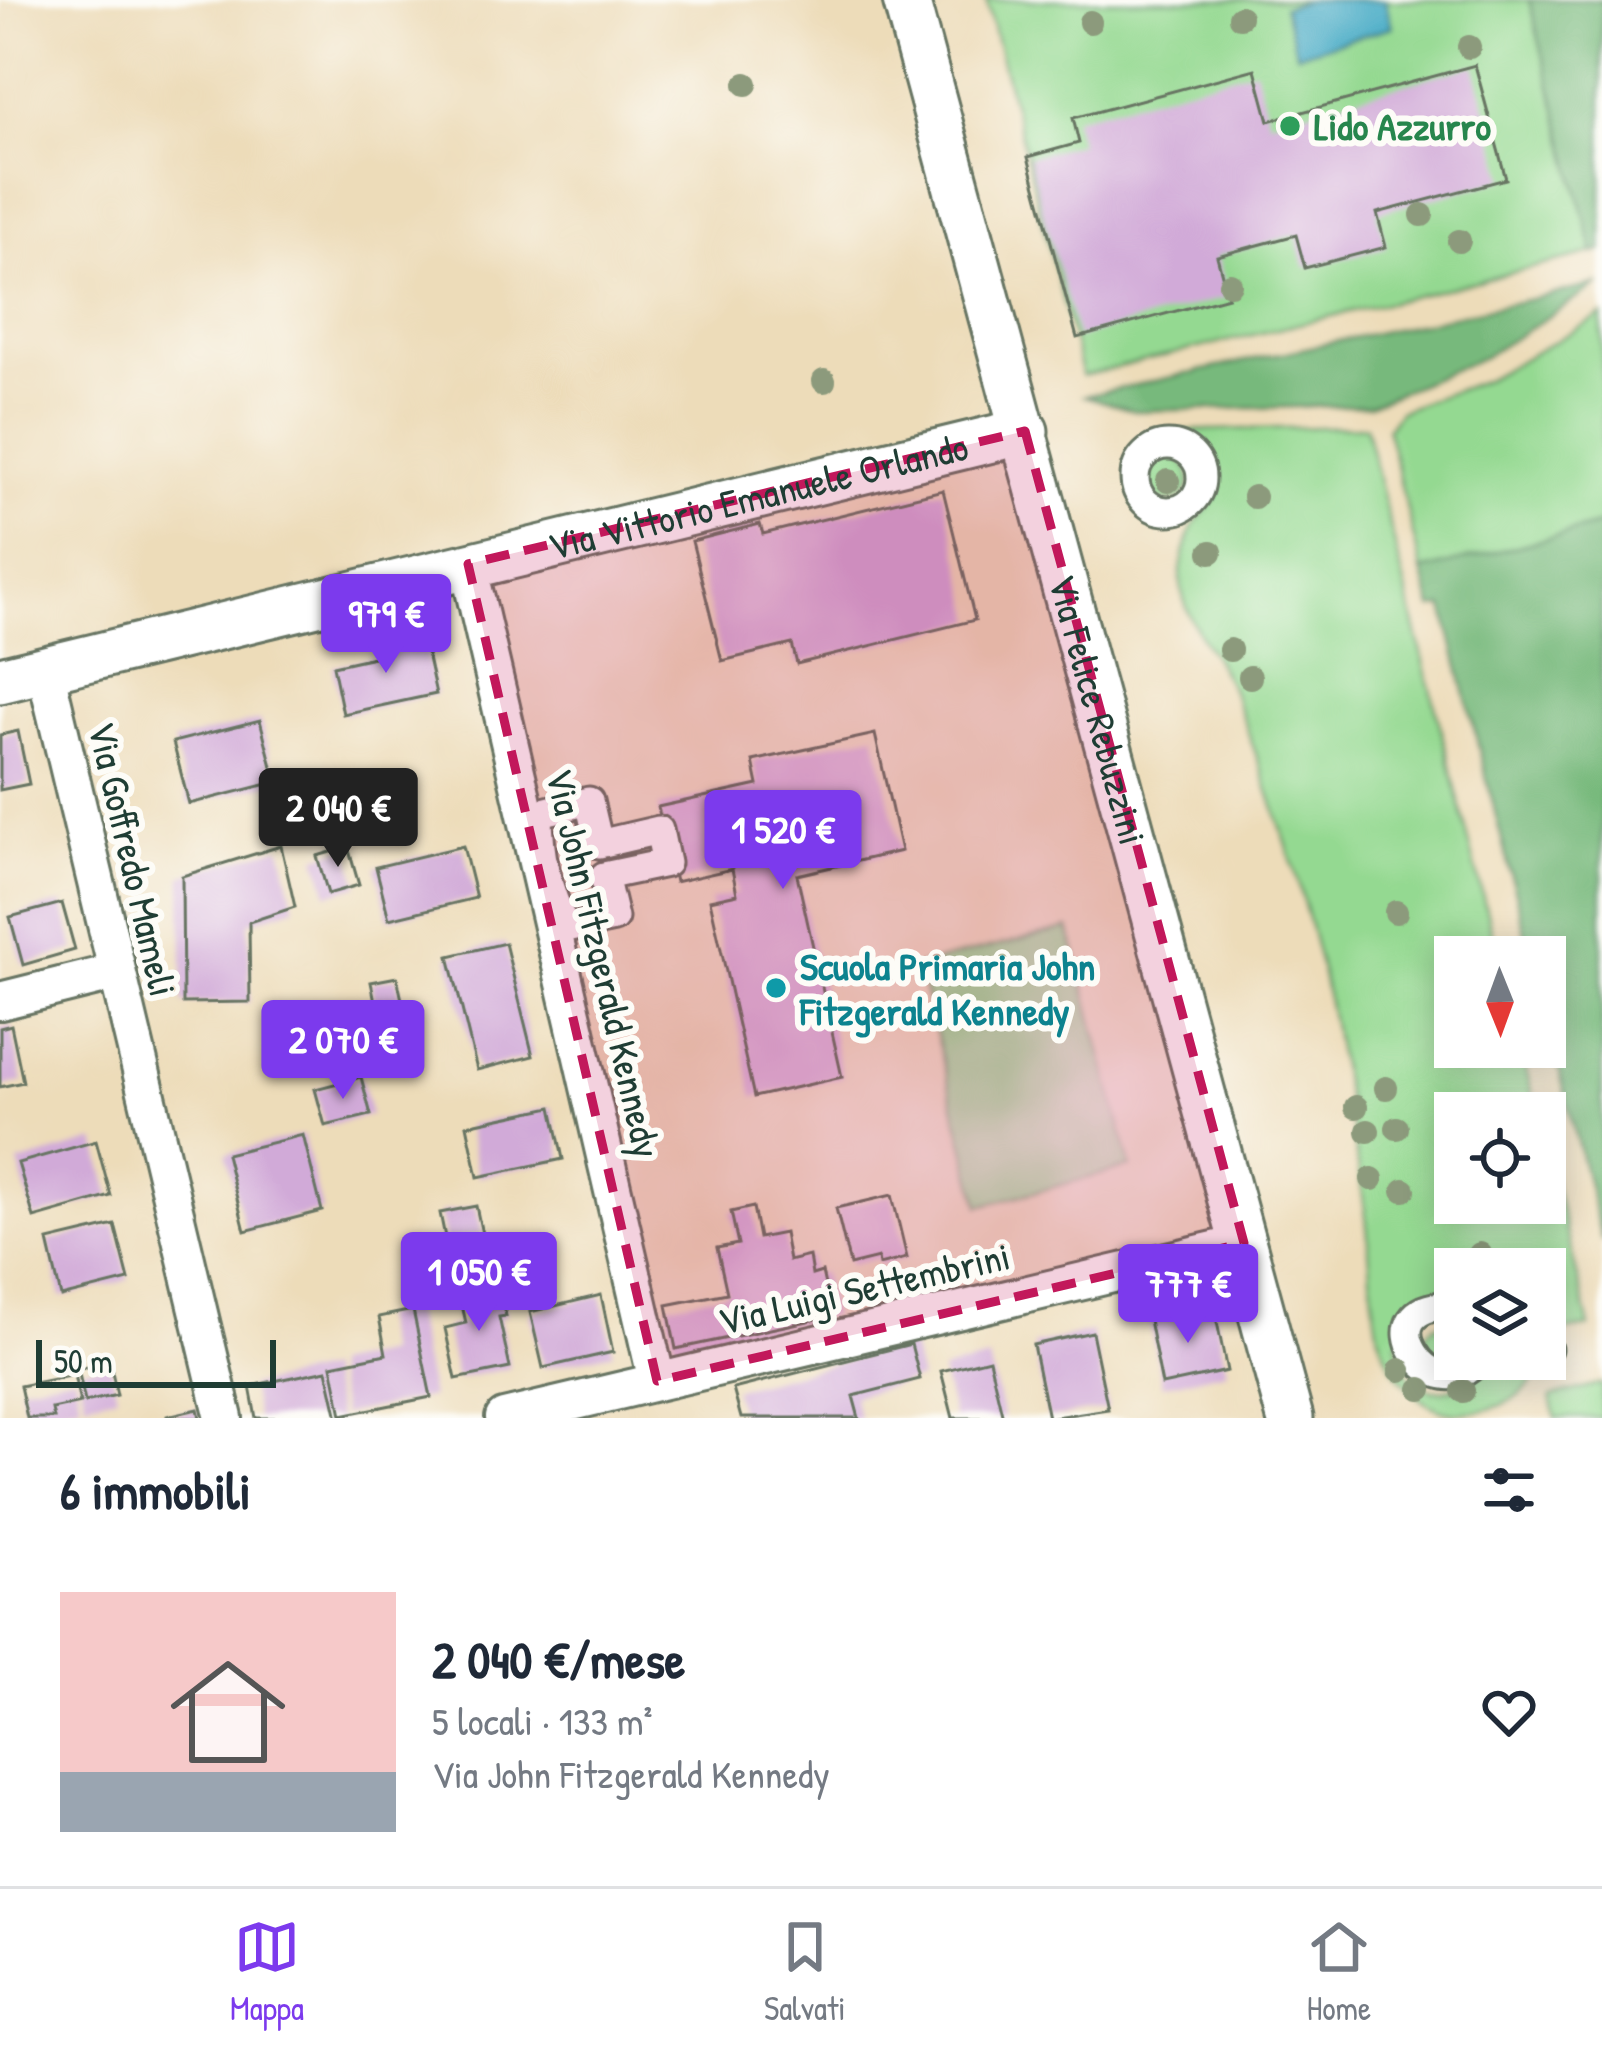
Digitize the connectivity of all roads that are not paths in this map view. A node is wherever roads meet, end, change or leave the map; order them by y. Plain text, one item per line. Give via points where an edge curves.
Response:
1 (907, 0) edge
2 (1025, 431) junction
3 (468, 564) junction
4 (45, 669) junction
5 (0, 680) edge
6 (659, 830) joint
7 (117, 972) junction
8 (0, 1000) edge
9 (1244, 1243) junction
10 (1434, 1307) edge
11 (1434, 1379) edge
12 (657, 1381) junction
13 (224, 1418) edge
14 (504, 1418) edge
15 (1289, 1418) edge

1 - 2 street, Via Felice Rebuzzini
2 - 3 street, Via Vittorio Emanuele Orlando
2 - 9 street, Via Felice Rebuzzini
3 - 4 street, Via Vittorio Emanuele Orlando
3 - 12 street, Via John Fitzgerald Kennedy
4 - 5 street, Via Vittorio Emanuele Orlando
4 - 7 street, Via Goffredo Mameli
6 - 6 street via 599,844 589,801 539,813 546,882 566,928 614,918 604,876 666,863
7 - 8 street
7 - 13 street, Via Goffredo Mameli
9 - 12 street, Via Luigi Settembrini
9 - 15 street, Via Felice Rebuzzini
10 - 11 street via 1418,1316 1408,1338 1411,1358
12 - 14 street, Via Luigi Settembrini

